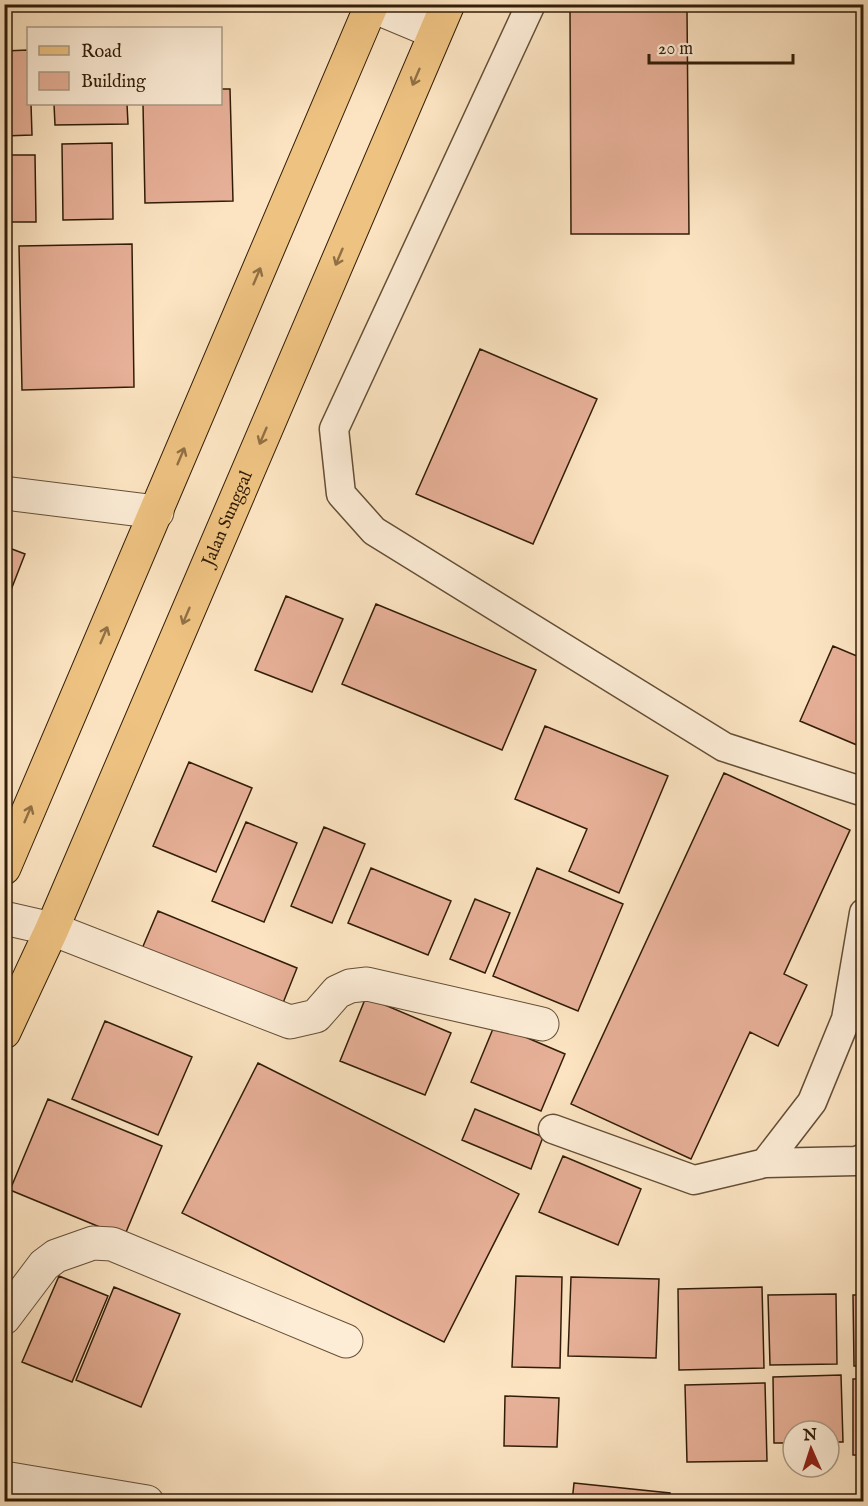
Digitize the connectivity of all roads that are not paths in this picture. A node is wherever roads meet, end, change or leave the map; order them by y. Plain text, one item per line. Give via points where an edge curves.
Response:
1 (531, 4) edge
2 (370, 5) edge
3 (441, 18) edge
4 (4, 493) edge
5 (157, 512) junction
6 (864, 792) edge
7 (4, 868) edge
8 (864, 913) edge
9 (4, 918) edge
10 (52, 929) junction
11 (542, 1024) dead end
12 (4, 1032) edge
13 (553, 1129) dead end
14 (864, 1158) edge
15 (765, 1163) junction
16 (4, 1318) edge
17 (346, 1341) dead end
18 (4, 1478) edge
19 (147, 1502) edge

1 - 6 lane via 334,429 341,494 374,531 724,747
2 - 3 street
5 -> 2 main road
3 -> 10 main road, Jalan Sunggal
4 - 5 street
7 -> 5 main road
8 - 15 lane via 846,1019 812,1102
9 - 10 street
10 - 11 street via 290,1022 316,1016 337,992 367,984
10 - 12 main road, Jalan Sunggal
13 - 15 lane via 694,1180
14 - 15 lane
16 - 17 street via 44,1265 56,1256 93,1243 112,1244
18 - 19 street

